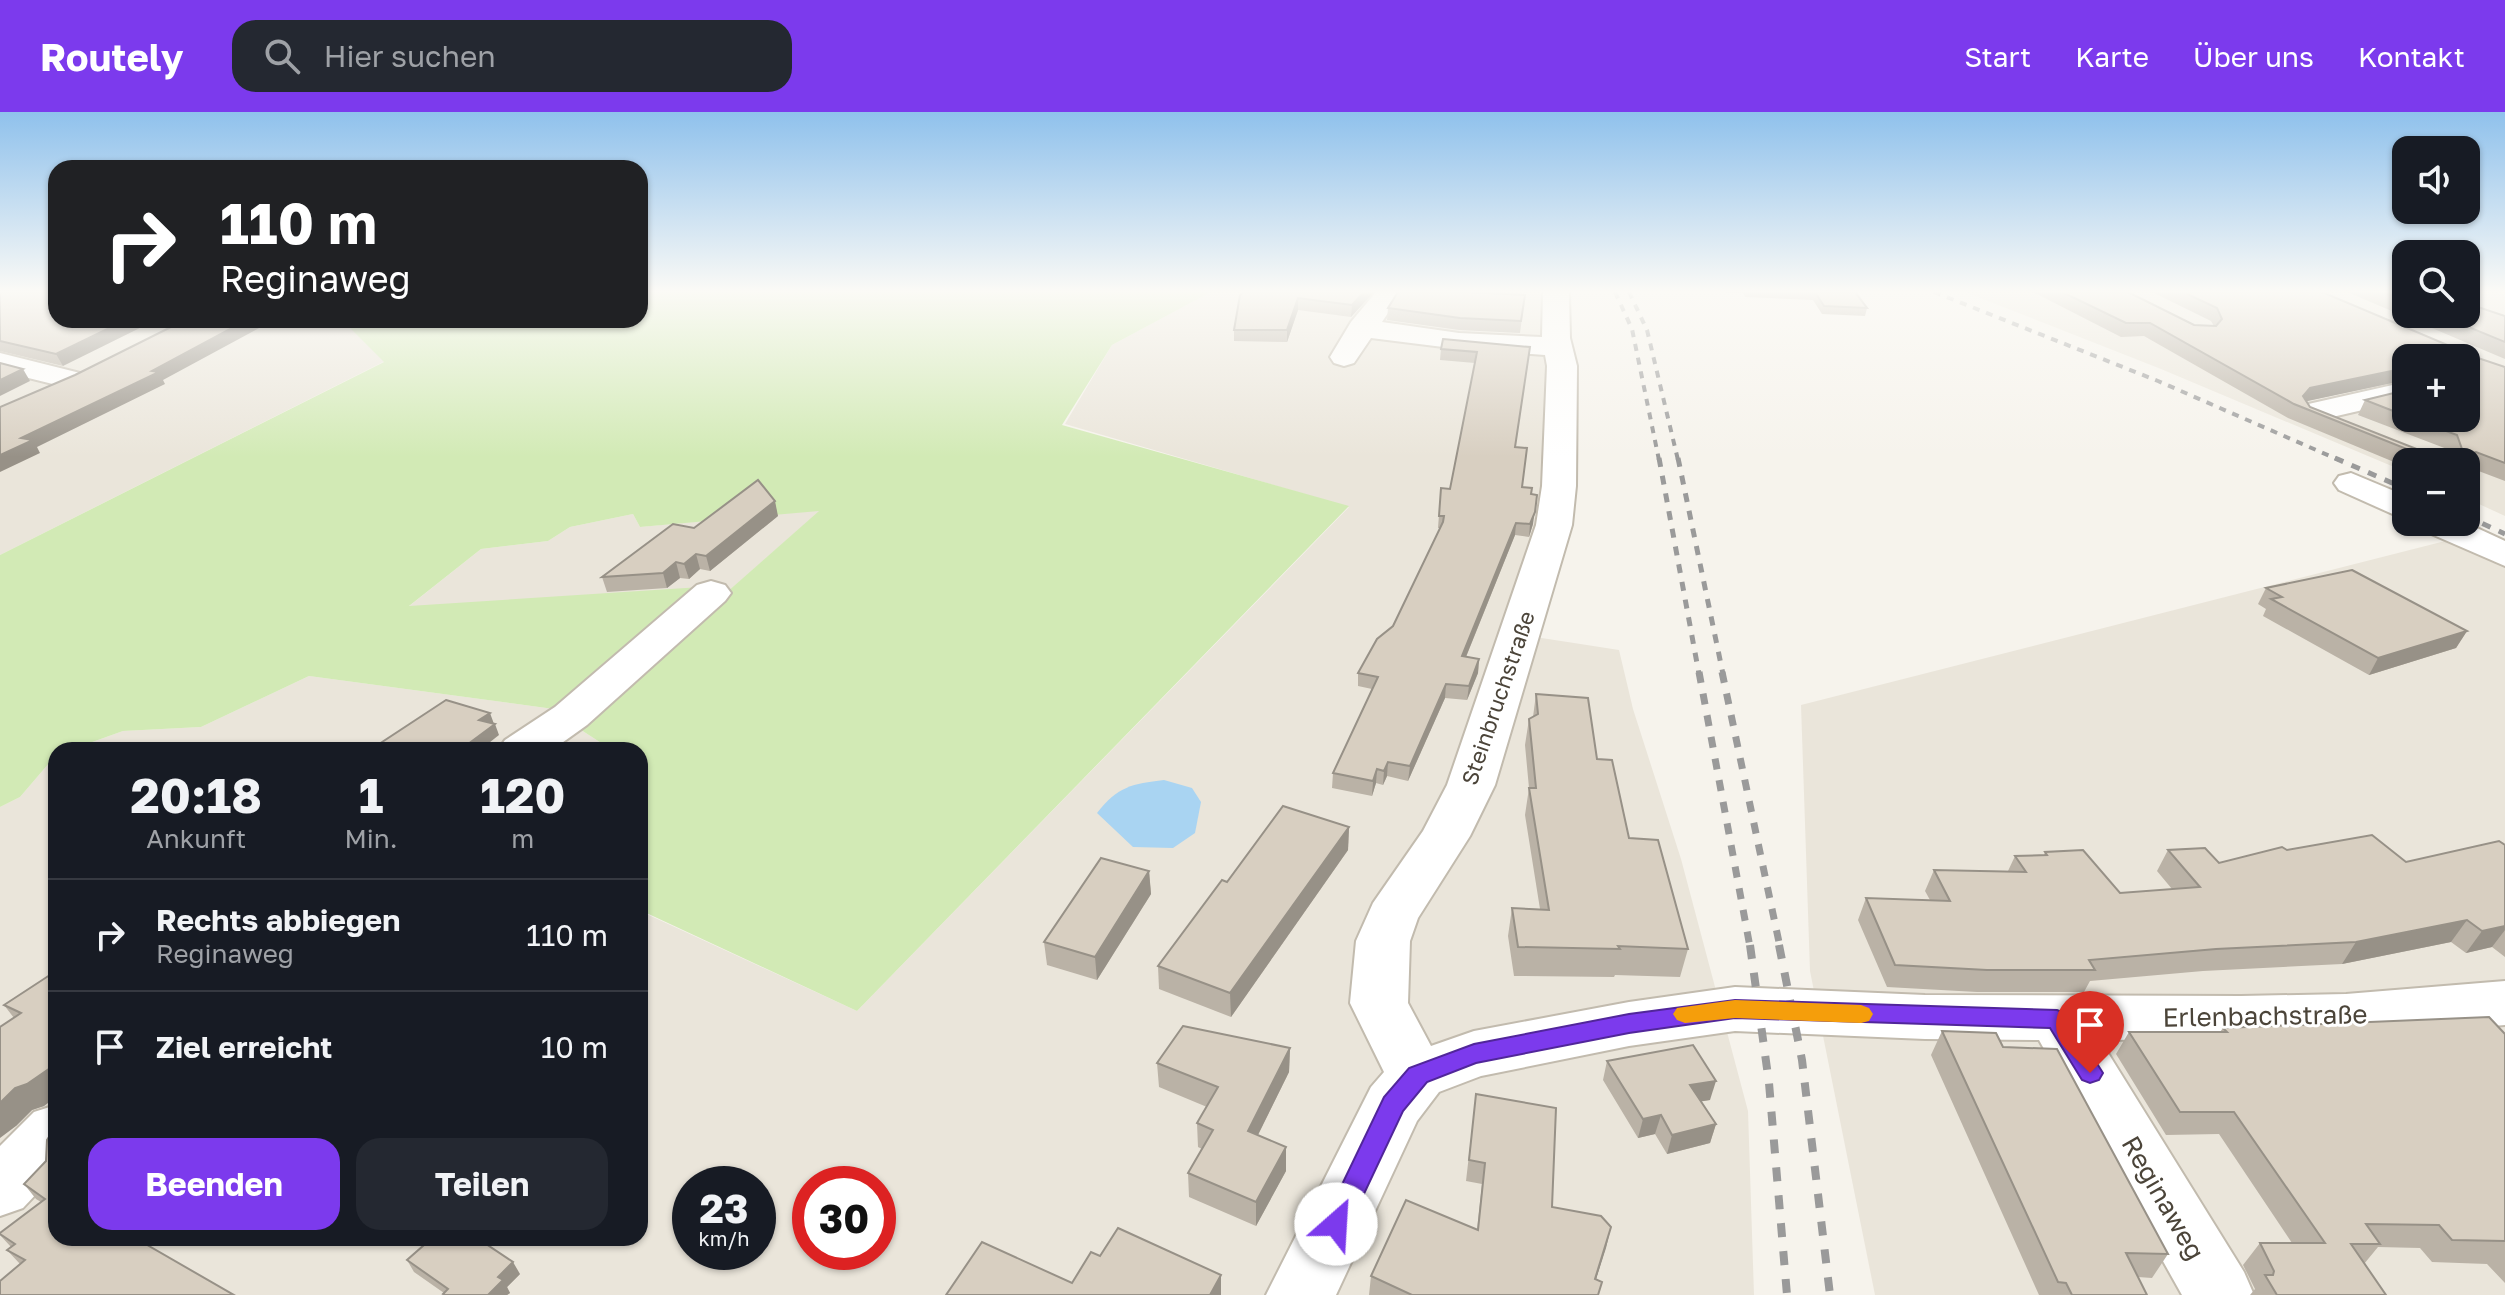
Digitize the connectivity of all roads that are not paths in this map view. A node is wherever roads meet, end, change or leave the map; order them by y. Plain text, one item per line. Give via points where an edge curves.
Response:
1 (1350, 347) edge
2 (1560, 347) edge
3 (1344, 357) dead end
4 (0, 362) edge
5 (2392, 394) edge
6 (28, 398) edge
7 (2369, 433) edge
8 (2351, 483) dead end
9 (2392, 502) edge
10 (2465, 536) edge
11 (2505, 555) edge
12 (711, 593) dead end
13 (532, 742) edge
14 (2505, 1003) edge
15 (2057, 1019) junction
16 (1418, 1075) junction
17 (48, 1139) edge
18 (0, 1188) edge
19 (1301, 1295) edge
20 (2219, 1295) edge

1 - 3 street
2 - 16 street, Steinbruchstraße via 1559,486 1550,541 1471,785 1445,836 1392,916 1383,941 1379,1003
4 - 6 street via 82,372
5 - 7 street via 2315,412
8 - 9 street
10 - 11 street
12 - 13 street via 571,716
14 - 15 street, Erlenbachstraße via 2346,1016
15 - 16 street, Erlenbachstraße via 1735,1009 1474,1054
15 - 20 street, Reginaweg
16 - 19 street, Erlenbachstraße via 1393,1105
17 - 18 street

